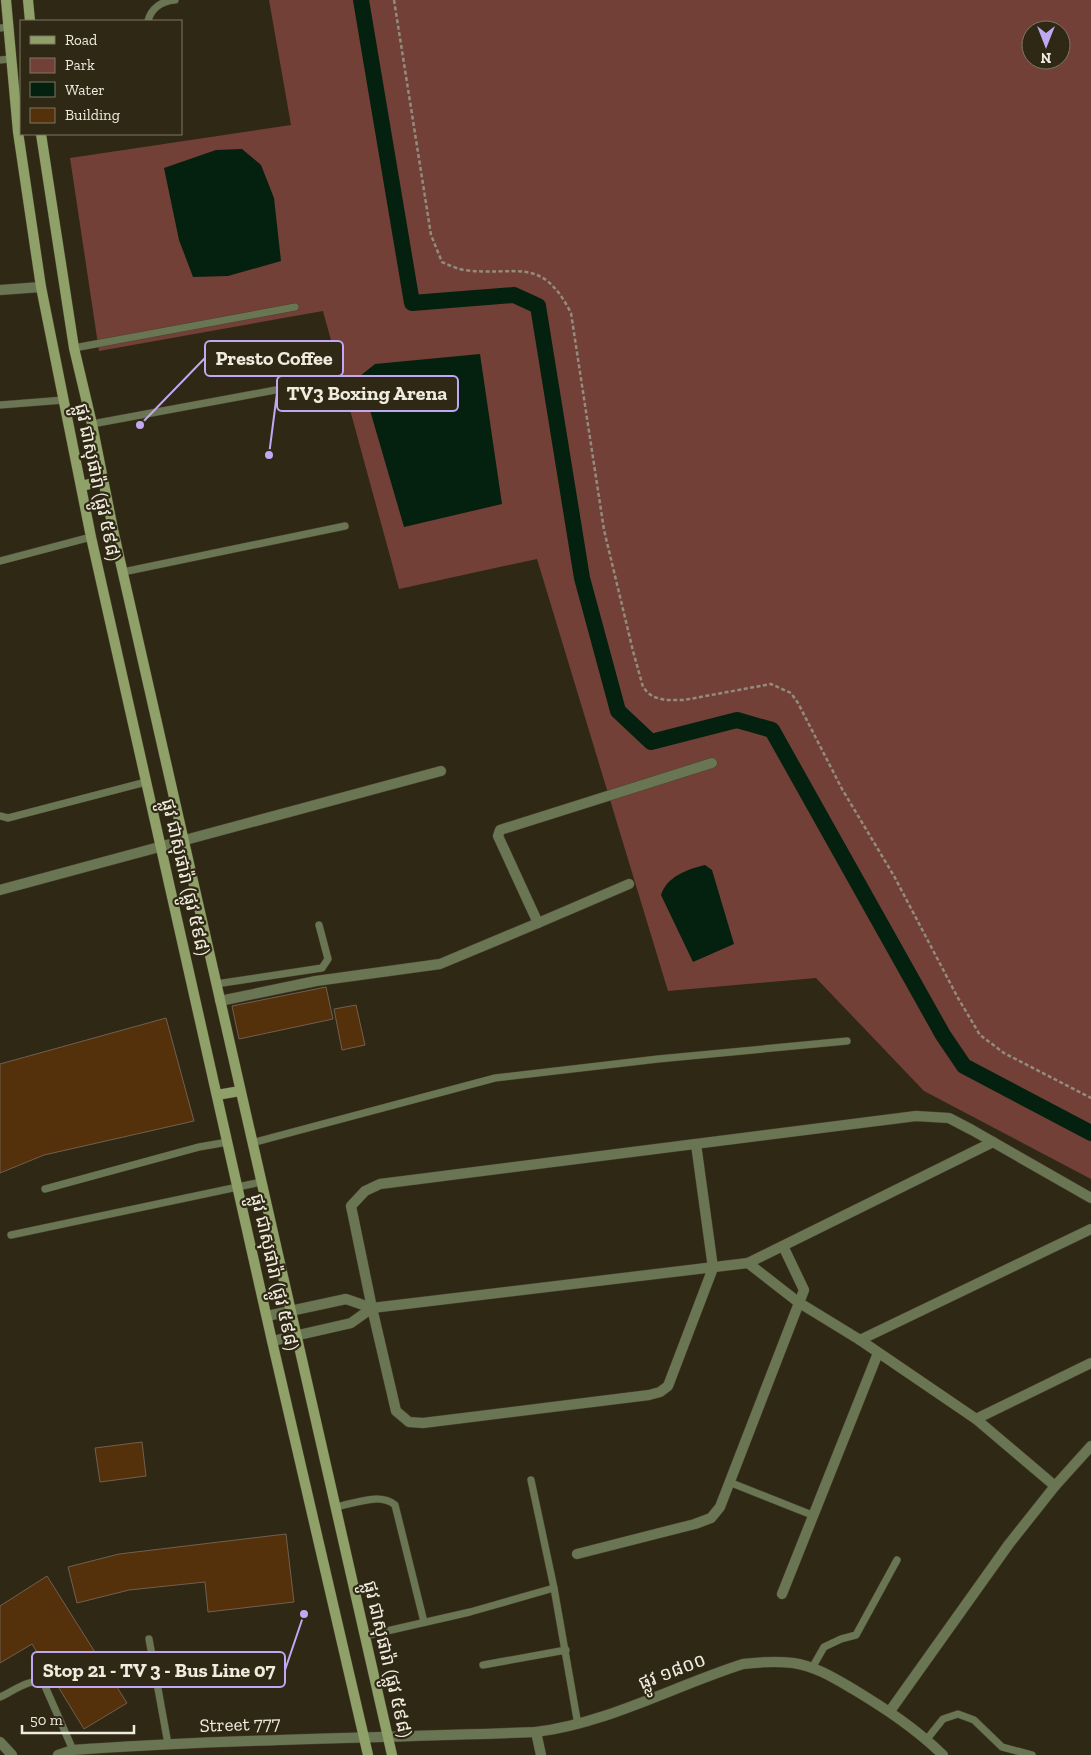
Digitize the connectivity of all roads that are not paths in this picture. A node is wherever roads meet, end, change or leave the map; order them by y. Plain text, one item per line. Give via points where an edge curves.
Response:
1 (6, 0) edge
2 (28, 0) edge
3 (175, 0) edge
4 (30, 20) edge
5 (148, 20) edge
6 (4, 28) edge
7 (5, 59) edge
8 (19, 127) edge
9 (20, 135) edge
10 (41, 135) edge
11 (41, 287) junction
12 (0, 290) edge
13 (295, 307) dead end
14 (74, 348) junction
15 (292, 387) dead end
16 (64, 400) junction
17 (0, 405) edge
18 (92, 424) junction
19 (103, 481) junction
20 (81, 486) junction
21 (345, 526) dead end
22 (91, 537) junction
23 (0, 562) edge
24 (123, 572) junction
25 (712, 763) dead end
26 (441, 771) dead end
27 (146, 782) junction
28 (0, 816) edge
29 (184, 841) junction
30 (161, 848) junction
31 (629, 884) dead end
32 (0, 890) edge
33 (538, 924) junction
34 (319, 925) dead end
35 (216, 984) junction
36 (220, 1001) junction
37 (847, 1041) dead end
38 (240, 1090) junction
39 (217, 1096) junction
40 (228, 1142) junction
41 (993, 1142) junction
42 (252, 1143) junction
43 (696, 1144) junction
44 (261, 1182) junction
45 (238, 1186) junction
46 (45, 1189) dead end
47 (1091, 1198) edge
48 (1091, 1229) edge
49 (11, 1235) dead end
50 (784, 1246) junction
51 (748, 1263) junction
52 (713, 1268) junction
53 (798, 1302) junction
54 (372, 1308) junction
55 (290, 1311) junction
56 (267, 1316) junction
57 (296, 1336) junction
58 (860, 1340) junction
59 (272, 1341) junction
60 (878, 1352) junction
61 (1091, 1363) edge
62 (976, 1419) junction
63 (1091, 1446) edge
64 (531, 1480) dead end
65 (729, 1482) junction
66 (1054, 1486) junction
67 (336, 1508) junction
68 (812, 1515) junction
69 (577, 1554) dead end
70 (897, 1560) dead end
71 (554, 1588) junction
72 (782, 1594) dead end
73 (424, 1622) junction
74 (365, 1636) junction
75 (149, 1639) dead end
76 (566, 1650) junction
77 (483, 1665) dead end
78 (812, 1668) junction
79 (0, 1698) edge
80 (890, 1711) junction
81 (578, 1725) junction
82 (536, 1732) junction
83 (364, 1738) junction
84 (388, 1738) junction
85 (927, 1740) junction
86 (0, 1742) edge
87 (168, 1744) junction
88 (73, 1750) junction
89 (12, 1755) edge
90 (58, 1755) edge
91 (368, 1755) edge
92 (392, 1755) edge
93 (540, 1755) edge
94 (943, 1755) edge
95 (1032, 1755) edge

1 - 6 main road, ផ្លូវ ជាសុផារ៉ា (ផ្លូវ ៥៩៨)
2 - 4 main road
3 - 5 lane via 153,9
6 - 7 main road, ផ្លូវ ជាសុផារ៉ា (ផ្លូវ ៥៩៨)
7 - 8 main road, ផ្លូវ ជាសុផារ៉ា (ផ្លូវ ៥៩៨)
9 - 11 main road, ផ្លូវ ជាសុផារ៉ា (ផ្លូវ ៥៩៨)
10 - 14 main road, ផ្លូវ ជាសុផារ៉ា (ផ្លូវ ៥៩៨)
11 - 12 street
11 - 16 main road, ផ្លូវ ជាសុផារ៉ា (ផ្លូវ ៥៩៨)
13 - 14 lane
14 - 18 main road, ផ្លូវ ជាសុផារ៉ា (ផ្លូវ ៥៩៨)
15 - 18 lane
16 - 17 lane
16 - 20 main road, ផ្លូវ ជាសុផារ៉ា (ផ្លូវ ៥៩៨)
18 - 19 main road, ផ្លូវ ជាសុផារ៉ា (ផ្លូវ ៥៩៨)
19 - 20 main road
19 - 24 main road, ផ្លូវ ជាសុផារ៉ា (ផ្លូវ ៥៩៨)
20 - 22 main road, ផ្លូវ ជាសុផារ៉ា (ផ្លូវ ៥៩៨)
21 - 24 lane
22 - 23 lane
22 - 27 main road, ផ្លូវ ជាសុផារ៉ា (ផ្លូវ ៥៩៨)
24 - 29 main road, ផ្លូវ ជាសុផារ៉ា (ផ្លូវ ៥៩៨)
25 - 33 street via 500,830 498,836
26 - 29 street
27 - 28 lane via 8,818
27 - 30 main road, ផ្លូវ ជាសុផារ៉ា (ផ្លូវ ៥៩៨)
29 - 30 street
29 - 35 main road, ផ្លូវ ជាសុផារ៉ា (ផ្លូវ ៥៩៨)
30 - 32 street
30 - 39 main road, ផ្លូវ ជាសុផារ៉ា (ផ្លូវ ៥៩៨)
31 - 33 street
33 - 36 street via 440,964 316,981
34 - 35 lane via 328,959 322,968
35 - 36 main road, ផ្លូវ ជាសុផារ៉ា (ផ្លូវ ៥៩៨)
36 - 38 main road, ផ្លូវ ជាសុផារ៉ា (ផ្លូវ ៥៩៨)
37 - 42 lane via 495,1078
38 - 39 main road
38 - 42 main road, ផ្លូវ ជាសុផារ៉ា (ផ្លូវ ៥៩៨)
39 - 40 main road, ផ្លូវ ជាសុផារ៉ា (ផ្លូវ ៥៩៨)
40 - 45 main road, ផ្លូវ ជាសុផារ៉ា (ផ្លូវ ៥៩៨)
40 - 46 lane
41 - 43 street via 949,1118 916,1116
41 - 47 street
41 - 50 street
42 - 44 main road, ផ្លូវ ជាសុផារ៉ា (ផ្លូវ ៥៩៨)
43 - 52 street
43 - 54 street via 380,1184 365,1191 351,1206
44 - 45 lane
44 - 55 main road, ផ្លូវ ជាសុផារ៉ា (ផ្លូវ ៥៩៨)
45 - 49 lane
45 - 56 main road, ផ្លូវ ជាសុផារ៉ា (ផ្លូវ ៥៩៨)
48 - 58 street
50 - 51 street
50 - 53 street via 804,1290
51 - 52 street
51 - 53 street
52 - 54 street
52 - 54 street via 668,1386 660,1392 433,1422 409,1422 396,1411
53 - 58 street
53 - 65 street
54 - 55 street via 346,1299
54 - 57 street via 351,1323
55 - 56 street
55 - 57 main road, ផ្លូវ ជាសុផារ៉ា (ផ្លូវ ៥៩៨)
56 - 59 main road, ផ្លូវ ជាសុផារ៉ា (ផ្លូវ ៥៩៨)
57 - 59 street
57 - 67 main road, ផ្លូវ ជាសុផារ៉ា (ផ្លូវ ៥៩៨)
58 - 60 street
59 - 83 main road, ផ្លូវ ជាសុផារ៉ា (ផ្លូវ ៥៩៨)
60 - 62 street
60 - 68 street
61 - 62 street
62 - 66 street
63 - 66 street
64 - 71 lane
65 - 68 lane
65 - 69 street via 720,1507 711,1518
66 - 80 street
67 - 73 lane via 378,1498 395,1505
67 - 74 main road, ផ្លូវ ជាសុផារ៉ា (ផ្លូវ ៥៩៨)
68 - 72 street
70 - 78 lane via 856,1635 824,1647
71 - 73 lane
71 - 76 lane
73 - 74 lane
74 - 84 main road, ផ្លូវ ជាសុផារ៉ា (ផ្លូវ ៥៩៨)
75 - 87 lane
76 - 77 lane
76 - 81 lane
78 - 80 street, ផ្លូវ ១៨០០
78 - 81 street, ផ្លូវ ១៨០០ via 767,1661 743,1664
79 - 88 lane via 32,1682 44,1684
80 - 85 street, ផ្លូវ ១៨០០
81 - 82 street, ផ្លូវ ១៨០០
82 - 84 street, ផ្លូវ ១៨០០
82 - 93 street
83 - 84 street, Street 777
83 - 87 street, Street 777
83 - 91 main road, ផ្លូវ ជាសុផារ៉ា (ផ្លូវ ៥៩៨)
84 - 92 main road, ផ្លូវ ជាសុផារ៉ា (ផ្លូវ ៥៩៨)
85 - 94 street, ផ្លូវ ១៨០០
85 - 95 lane via 943,1719 958,1714 974,1720 1002,1747
86 - 89 street
87 - 88 street, Street 777
88 - 90 street, Street 777

